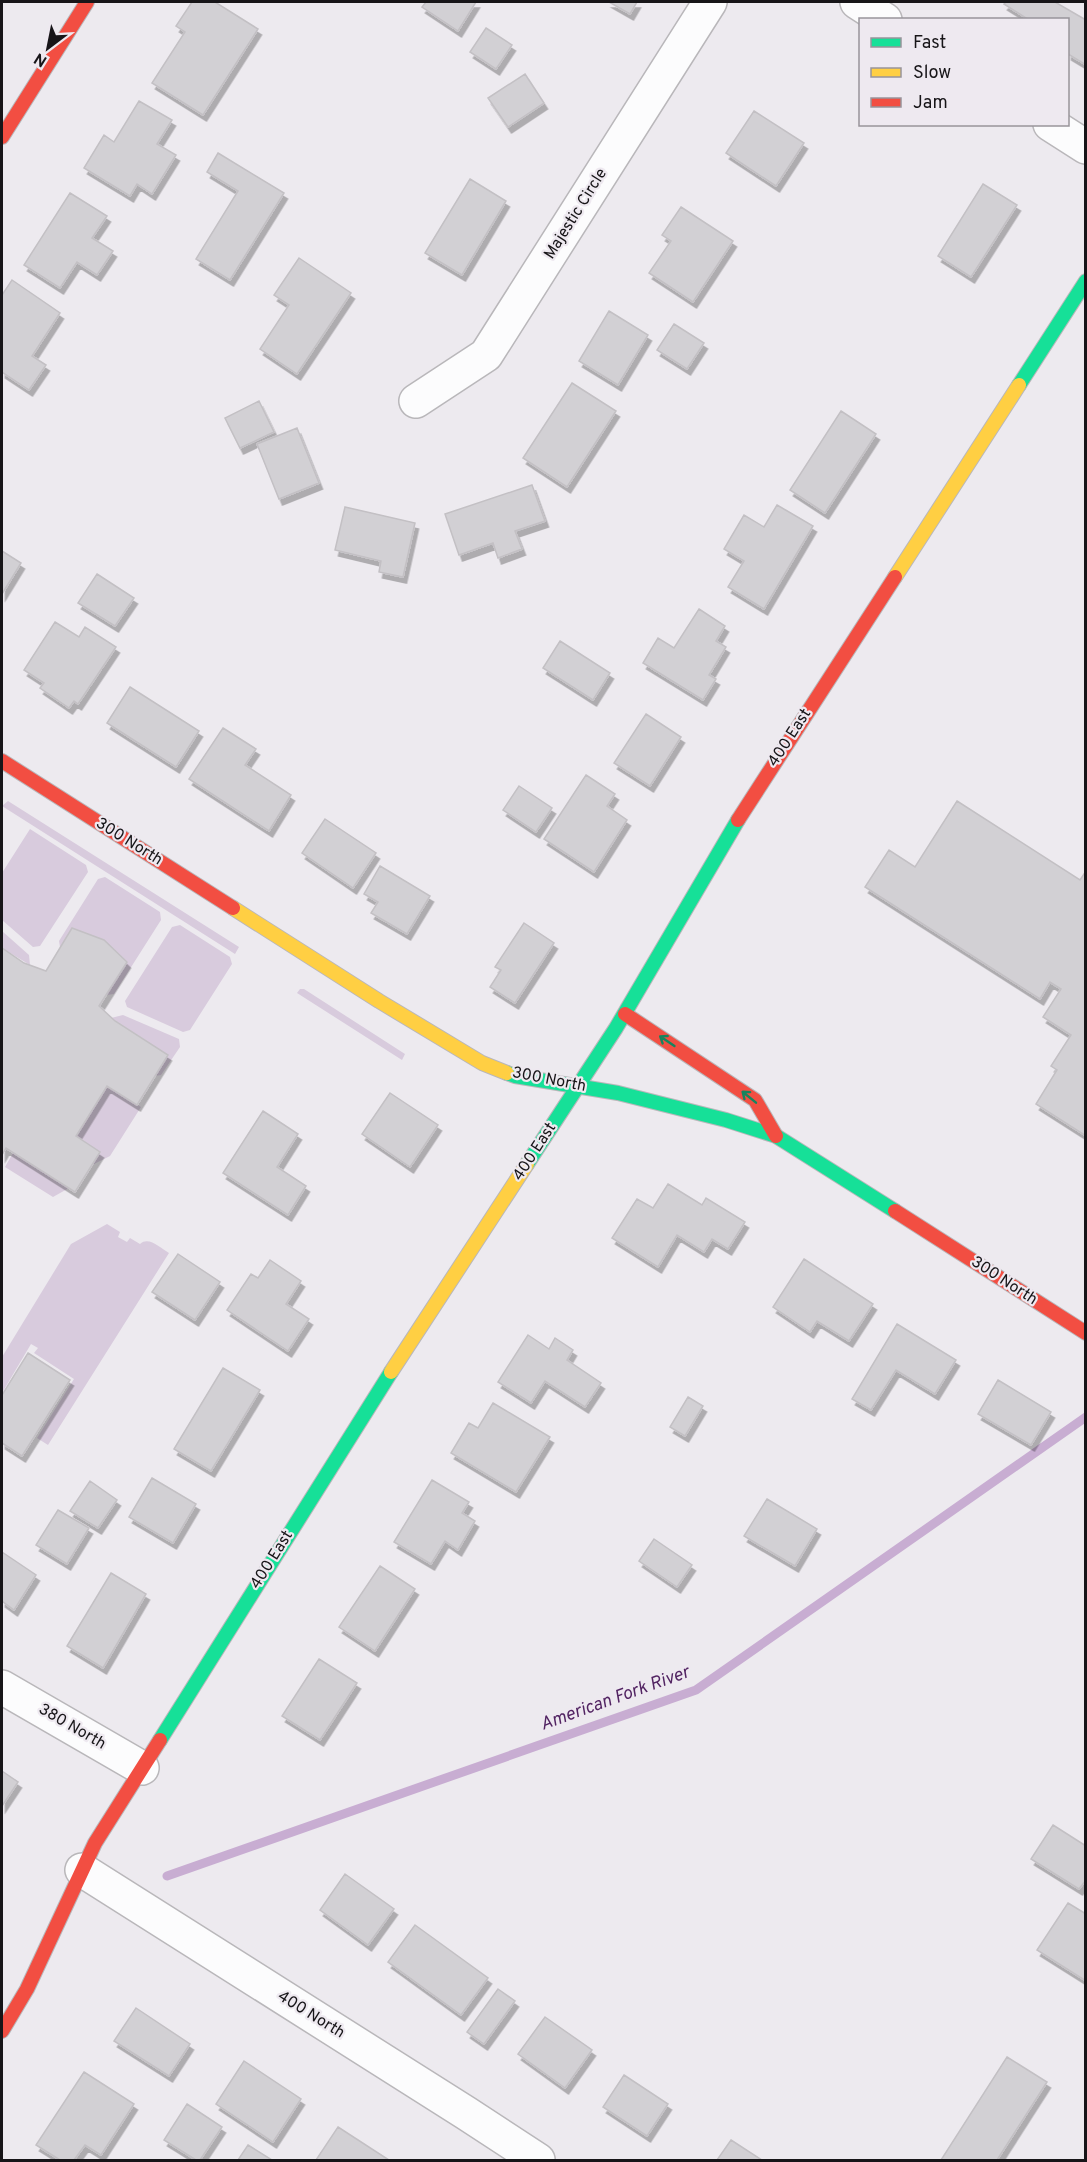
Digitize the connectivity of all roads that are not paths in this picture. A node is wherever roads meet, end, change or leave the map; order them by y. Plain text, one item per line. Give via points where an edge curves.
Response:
1 (87, 2) edge
2 (710, 2) edge
3 (857, 2) edge
4 (882, 18) edge
5 (1053, 126) edge
6 (2, 136) edge
7 (1086, 147) edge
8 (1086, 281) edge
9 (416, 401) dead end
10 (2, 761) edge
11 (625, 1014) junction
12 (578, 1086) junction
13 (776, 1136) junction
14 (1086, 1334) edge
15 (2, 1687) edge
16 (142, 1768) junction
17 (82, 1870) junction
18 (2, 2031) edge
19 (538, 2160) edge

1 - 6 street
2 - 9 street, Majestic Circle via 486,356
3 - 4 street
5 - 7 street
8 - 11 street, 400 East via 741,815
10 - 12 street, 300 North via 450,1045 515,1076
11 - 12 street, 400 East
13 -> 11 street via 755,1100
12 - 13 street, 300 North via 726,1120
12 - 16 street, 400 East via 368,1407
13 - 14 street, 300 North
15 - 16 street, 380 North
16 - 17 street, 400 East via 94,1843
17 - 18 street, 400 East via 27,1989
17 - 19 street, 400 North

